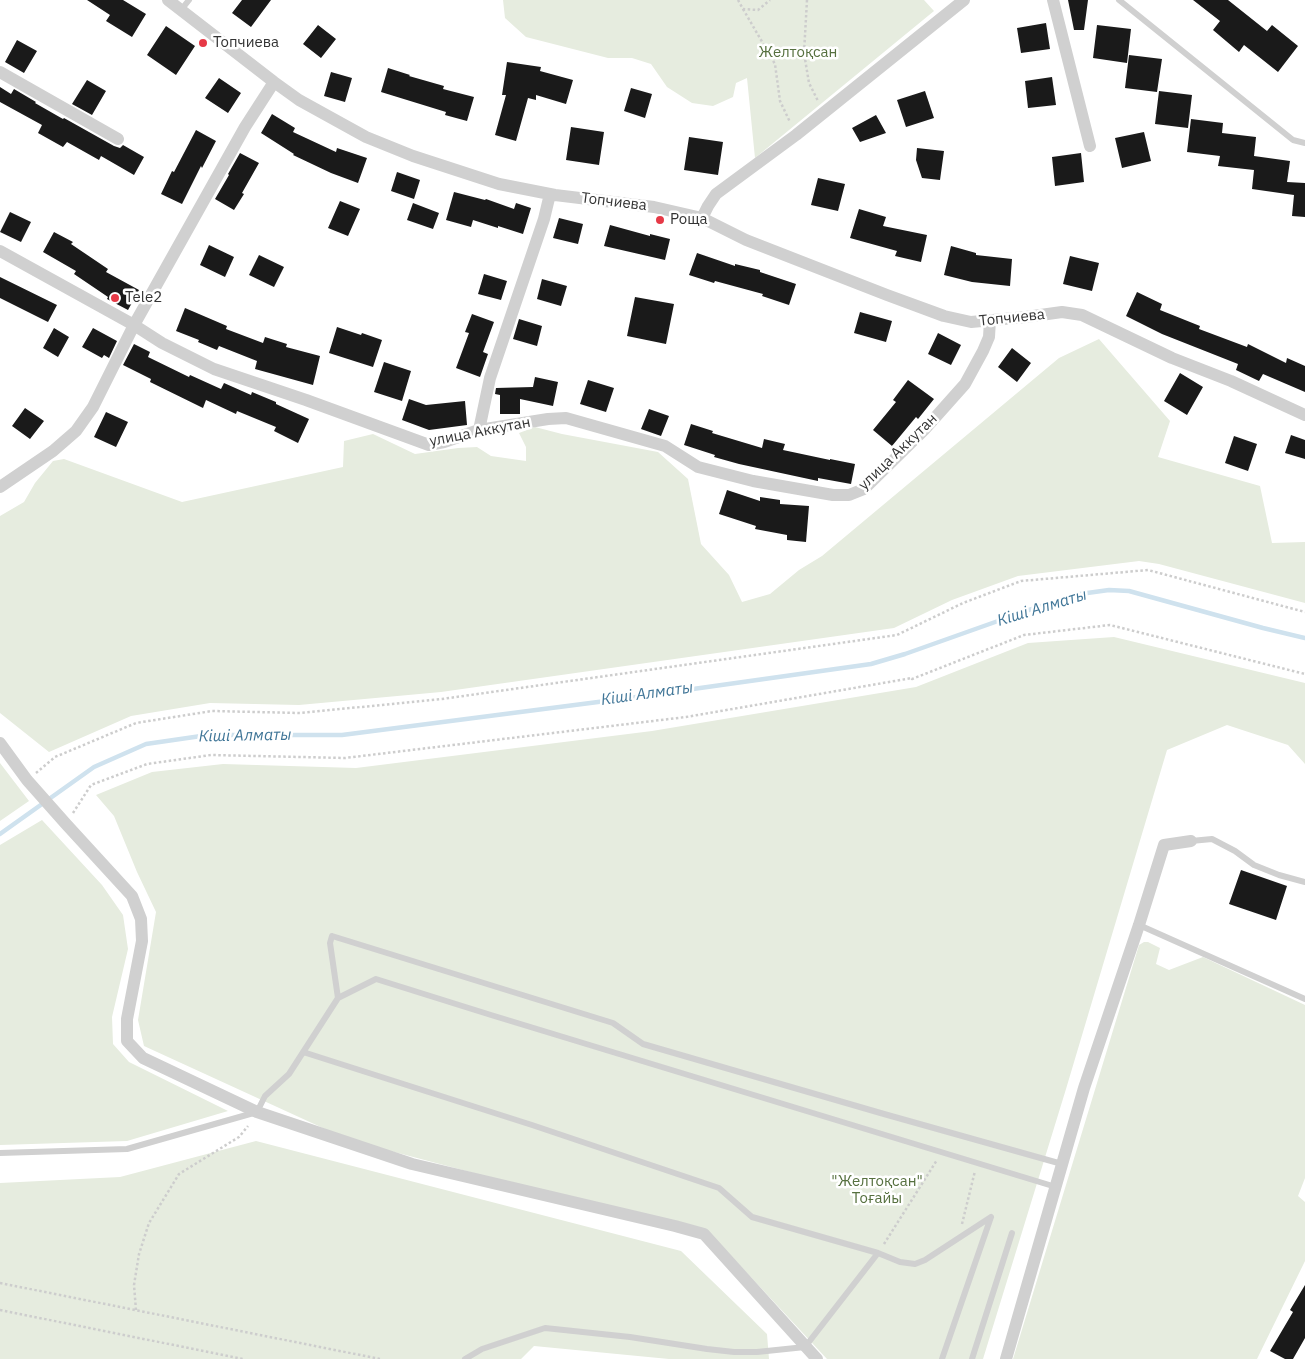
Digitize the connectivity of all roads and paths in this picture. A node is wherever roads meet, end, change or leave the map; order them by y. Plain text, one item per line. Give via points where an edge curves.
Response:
1 (168, 0) edge
2 (738, 0) edge
3 (770, 0) edge
4 (807, 0) edge
5 (964, 0) edge
6 (1053, 0) edge
7 (1119, 0) edge
8 (185, 5) edge
9 (743, 9) junction
10 (0, 72) edge
11 (274, 82) junction
12 (823, 113) junction
13 (796, 135) junction
14 (118, 139) dead end
15 (1305, 143) edge
16 (1090, 146) dead end
17 (550, 194) junction
18 (702, 218) junction
19 (0, 252) edge
20 (990, 320) junction
21 (134, 325) junction
22 (1305, 416) edge
23 (479, 430) junction
24 (0, 487) edge
25 (1305, 612) edge
26 (1305, 674) edge
27 (0, 743) edge
28 (28, 780) junction
29 (66, 824) junction
30 (1191, 841) joint
31 (1305, 882) edge
32 (1139, 925) junction
33 (338, 998) junction
34 (1305, 999) edge
35 (303, 1052) junction
36 (257, 1112) junction
37 (942, 1152) junction
38 (0, 1153) edge
39 (977, 1163) junction
40 (1062, 1164) junction
41 (1056, 1187) junction
42 (1012, 1233) dead end
43 (959, 1238) junction
44 (878, 1253) junction
45 (0, 1283) edge
46 (0, 1310) edge
47 (136, 1310) junction
48 (805, 1347) junction
49 (243, 1359) edge
50 (380, 1359) edge
51 (464, 1359) edge
52 (817, 1359) edge
53 (942, 1359) edge
54 (972, 1359) edge
55 (1006, 1359) edge

1 - 8 street, Топчиева
2 - 9 path
3 - 9 path via 758,10
4 - 12 path via 804,52 809,83
5 - 12 street
6 - 16 street
7 - 15 lane via 1292,140
8 - 11 street, Топчиева
9 - 13 path via 775,64 780,101
10 - 14 street
11 - 17 street, Топчиева via 299,100 366,137 499,184
11 - 21 street via 245,127
12 - 13 street
13 - 18 street via 716,194
17 - 18 street, Топчиева via 654,207
17 - 23 street via 490,378
18 - 20 street, Топчиева via 746,240 944,316 971,322
19 - 21 street, улица Аккутан
20 - 22 street, Топчиева via 1062,312 1082,315
20 - 23 street, улица Аккутан via 984,351 966,384 864,489 849,495 753,481 698,467 666,446 566,418
21 - 23 street, улица Аккутан via 214,369 429,445
21 - 24 street via 93,407 76,431
25 - 28 path via 1148,570 1021,581 962,603 897,635 442,700 300,713 212,711 136,723 55,757
26 - 29 path via 1110,625 1024,635 912,679 686,716 345,758 211,755 147,764 91,785
27 - 28 street
28 - 29 street
29 - 36 street via 132,896 141,919 142,940 127,1019 127,1040 143,1058
30 - 31 lane via 1212,839 1254,865
30 - 32 street via 1164,845
32 - 34 lane
32 - 40 street
33 - 35 lane
33 - 37 lane via 376,979
33 - 40 lane via 330,943 332,936 613,1023 643,1044
35 - 36 lane via 289,1074 265,1096
35 - 44 lane via 719,1188 752,1216
36 - 38 lane via 127,1149
36 - 47 path via 239,1137 179,1174 149,1223 134,1284
36 - 48 street via 412,1164 704,1234
37 - 39 lane
37 - 44 path
39 - 41 lane
39 - 43 path
40 - 41 street
41 - 55 street
42 - 54 lane
43 - 44 lane via 915,1264
43 - 53 lane via 992,1217
44 - 48 lane
45 - 47 path
46 - 49 path
47 - 50 path
48 - 51 lane via 734,1352 545,1328 482,1349
48 - 52 street

